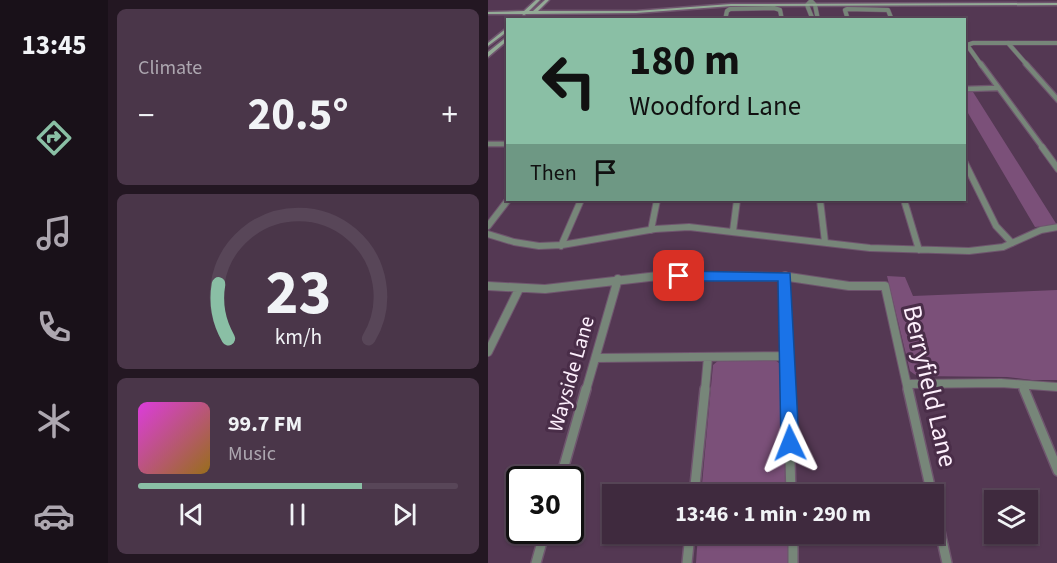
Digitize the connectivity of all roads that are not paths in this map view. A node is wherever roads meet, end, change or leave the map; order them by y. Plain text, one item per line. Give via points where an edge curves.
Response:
1 (538, 0) edge
2 (547, 0) edge
3 (1013, 1) edge
4 (1058, 2) edge
5 (811, 4) edge
6 (527, 11) junction
7 (536, 11) junction
8 (488, 12) edge
9 (520, 18) edge
10 (529, 18) edge
11 (726, 18) edge
12 (781, 18) edge
13 (817, 18) edge
14 (847, 18) edge
15 (891, 18) edge
16 (506, 30) edge
17 (506, 38) edge
18 (1008, 43) junction
19 (1051, 43) junction
20 (1058, 43) edge
21 (490, 48) edge
22 (1058, 49) edge
23 (488, 55) edge
24 (998, 88) junction
25 (966, 89) edge
26 (1058, 100) edge
27 (488, 144) edge
28 (506, 144) edge
29 (1046, 157) junction
30 (1058, 157) edge
31 (966, 165) edge
32 (1058, 169) edge
33 (507, 201) edge
34 (581, 201) edge
35 (657, 201) edge
36 (737, 201) edge
37 (820, 201) edge
38 (904, 201) edge
39 (488, 226) edge
40 (1058, 227) edge
41 (651, 230) junction
42 (733, 231) junction
43 (488, 234) edge
44 (825, 242) junction
45 (1012, 243) junction
46 (561, 246) junction
47 (919, 250) junction
48 (785, 276) junction
49 (617, 279) junction
50 (488, 286) edge
51 (519, 289) junction
52 (488, 352) edge
53 (787, 356) junction
54 (708, 357) junction
55 (596, 358) junction
56 (907, 384) junction
57 (1024, 386) junction
58 (1058, 387) edge
59 (564, 466) edge
60 (1058, 471) edge
61 (695, 484) edge
62 (791, 484) edge
63 (930, 484) edge
64 (541, 544) edge
65 (689, 544) edge
66 (792, 544) edge
67 (943, 544) edge
68 (687, 562) edge
69 (536, 563) edge
70 (793, 563) edge
71 (947, 563) edge

1 - 6 main road
2 - 7 main road
3 - 4 main road
3 - 5 main road
5 - 7 main road via 636,12
5 - 13 street
6 - 7 main road
6 - 8 main road
6 - 9 main road
7 - 10 main road
11 - 12 street via 730,9 778,9
14 - 15 street via 848,9 885,9
16 - 21 main road
17 - 21 main road
18 - 19 street
18 - 24 street via 967,46
18 - 26 street
19 - 20 street
19 - 22 street
21 - 23 main road
24 - 25 street
24 - 29 street
27 - 28 street
29 - 30 street
29 - 32 street
31 - 45 street via 996,226
33 - 39 street
34 - 46 street
35 - 41 street
36 - 42 street
37 - 44 street
38 - 47 street
40 - 45 street via 1033,231
41 - 42 street via 688,227
41 - 46 street
42 - 44 street
43 - 46 street via 516,243
44 - 47 street
45 - 47 street via 986,249
48 - 49 street
48 - 53 street
48 - 56 street, Berryfield Lane via 849,286 885,286
49 - 51 street via 554,289
49 - 55 street, Wayside Lane
50 - 51 street
51 - 52 street
53 - 54 street
53 - 62 street
54 - 55 street
54 - 61 street
55 - 59 street, Wayside Lane
56 - 57 street
56 - 63 street, Berryfield Lane
57 - 58 street
57 - 60 street
64 - 69 street
65 - 68 street
66 - 70 street
67 - 71 street

